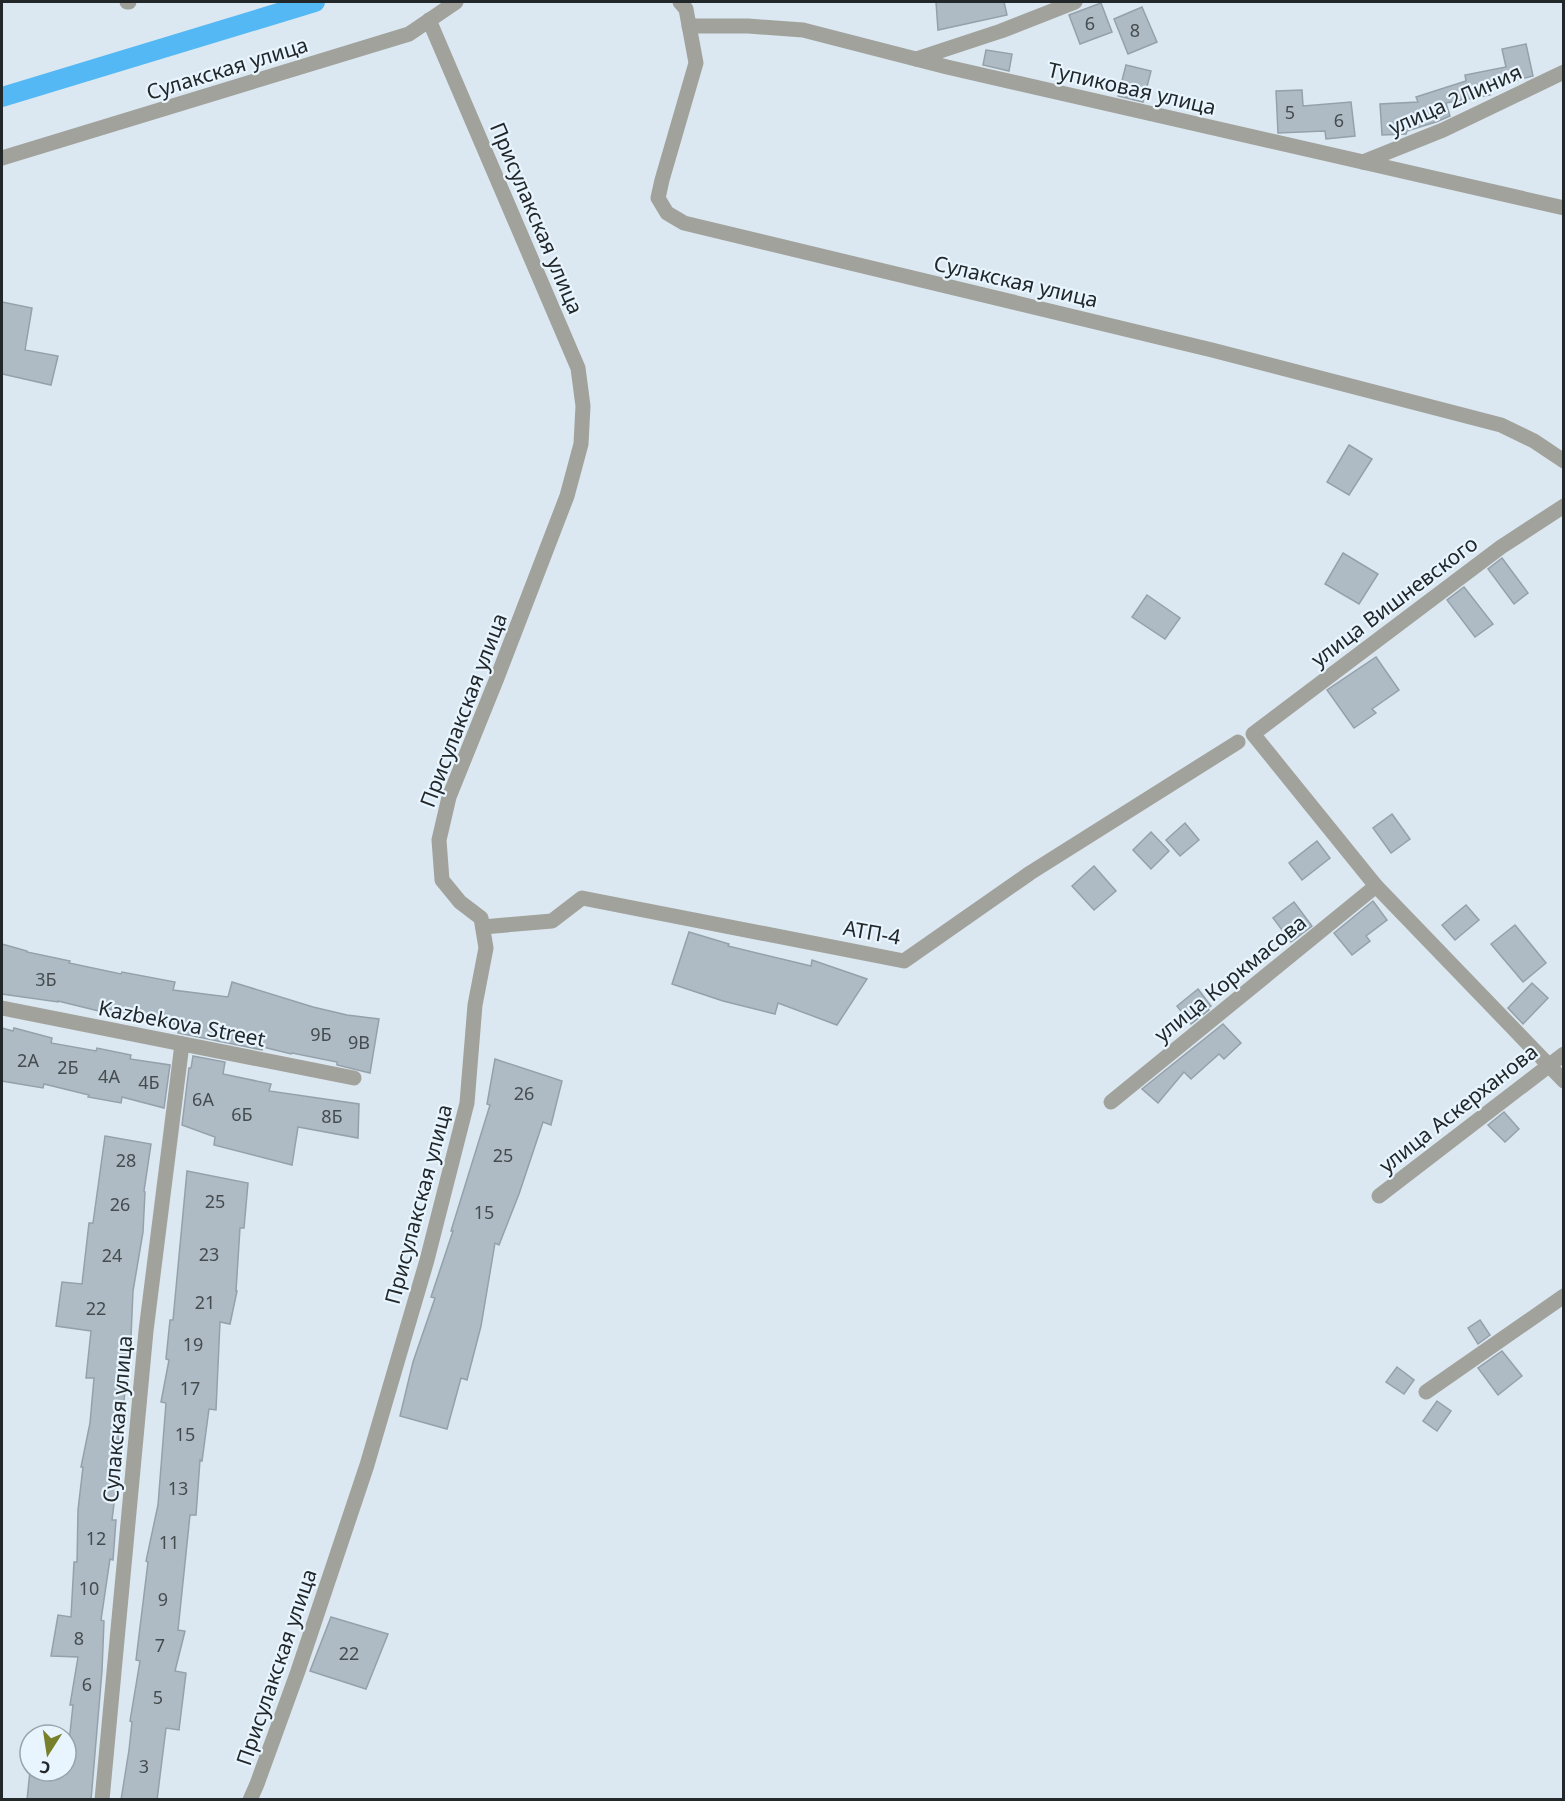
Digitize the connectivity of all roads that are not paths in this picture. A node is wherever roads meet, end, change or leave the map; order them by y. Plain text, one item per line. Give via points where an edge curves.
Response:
1 (456, 2) edge
2 (680, 2) edge
3 (1075, 2) edge
4 (429, 20) junction
5 (689, 26) junction
6 (916, 59) junction
7 (1563, 72) edge
8 (2, 158) edge
9 (1363, 162) junction
10 (1563, 208) edge
11 (1563, 461) edge
12 (1563, 506) edge
13 (1238, 742) dead end
14 (1376, 886) junction
15 (483, 927) junction
16 (2, 1008) edge
17 (182, 1044) junction
18 (1563, 1054) edge
19 (1548, 1065) junction
20 (354, 1078) dead end
21 (1563, 1081) edge
22 (1111, 1102) dead end
23 (1379, 1196) dead end
24 (1563, 1296) edge
25 (1426, 1392) dead end
26 (102, 1800) edge
27 (250, 1800) edge

1 - 4 street, Сулакская улица
2 - 5 street, Сулакская улица via 686,9
3 - 6 street
4 - 8 street, Сулакская улица via 409,34
4 - 15 street, Присулакская улица via 578,368 583,406 581,444 567,496 448,797 439,840 442,880 460,902 481,918
5 - 6 street, Тупиковая улица via 803,30
5 - 11 street, Сулакская улица via 696,63 658,198 668,213 684,223 1212,350 1501,425
6 - 9 street, Тупиковая улица
7 - 9 street, улица 2Линия via 1443,130
9 - 10 street, Тупиковая улица
12 - 14 street, улица Вишневского via 1501,547 1253,734
13 - 15 street, АТП-4 via 1030,873 904,962 582,898 552,921
14 - 19 street
14 - 22 street, улица Коркмасова
15 - 27 street, Присулакская улица via 486,948 475,1005 467,1103 430,1249 367,1464
16 - 17 street, Kazbekova Street
17 - 20 street, Kazbekova Street
17 - 26 street, Сулакская улица via 146,1331
18 - 19 street, улица Аскерханова
19 - 21 street
19 - 23 street, улица Аскерханова
24 - 25 street

